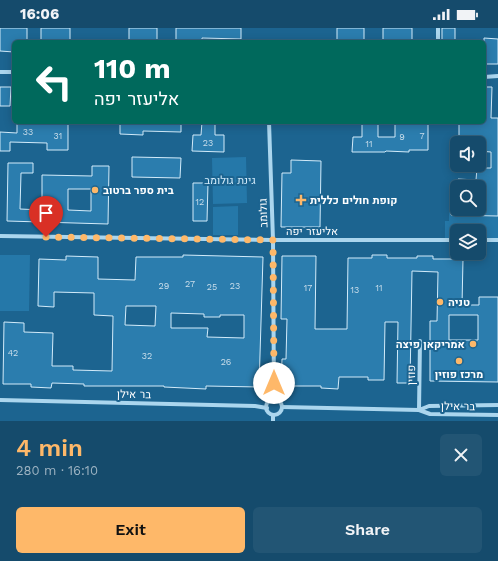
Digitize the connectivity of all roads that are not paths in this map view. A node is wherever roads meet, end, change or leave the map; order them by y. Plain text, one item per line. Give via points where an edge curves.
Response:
1 (438, 28) edge
2 (438, 40) edge
3 (0, 72) edge
4 (12, 72) edge
5 (498, 76) edge
6 (486, 77) edge
7 (268, 124) edge
8 (0, 236) edge
9 (273, 240) junction
10 (450, 240) edge
11 (486, 240) edge
12 (498, 240) edge
13 (420, 341) dead end
14 (274, 399) junction
15 (0, 400) edge
16 (498, 405) edge
17 (282, 407) junction
18 (267, 408) junction
19 (419, 410) junction
20 (273, 415) junction
21 (498, 416) edge
22 (273, 421) edge

1 - 2 street
3 - 4 street
5 - 6 street
7 - 9 street, גולומב
8 - 9 street, אליעזר יפה
9 - 10 street, אליעזר יפה
9 - 14 street, גולומב
11 - 12 street
13 - 19 street, פוזין
14 - 17 street via 279,401
14 - 18 street
15 - 18 street, בר אילן
16 - 19 street, בר אילן via 429,406
17 - 19 street, בר אילן
17 - 20 street via 278,414
18 - 20 street
19 - 21 street, בר אילן via 430,414
20 - 22 street

